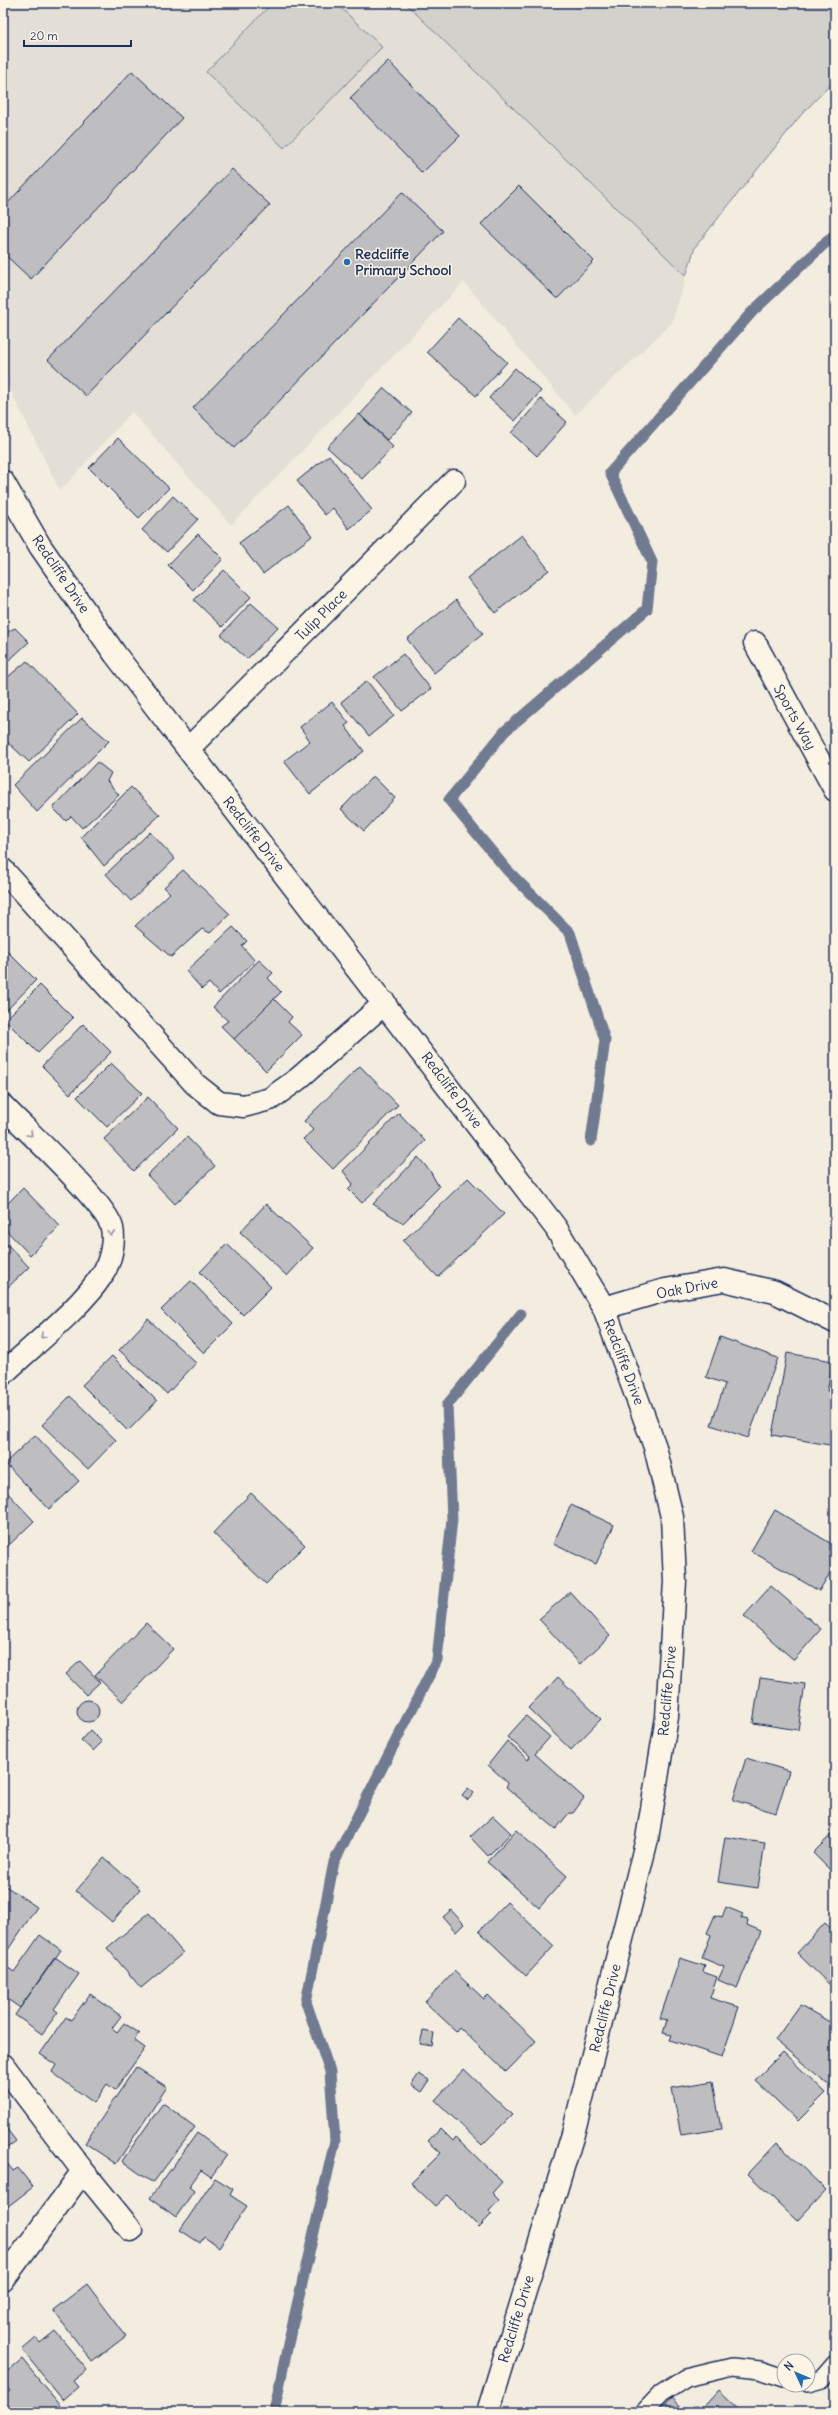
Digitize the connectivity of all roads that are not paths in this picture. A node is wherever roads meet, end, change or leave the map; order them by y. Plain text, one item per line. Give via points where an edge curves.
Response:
1 (454, 481) dead end
2 (3, 482) edge
3 (755, 644) dead end
4 (188, 749) junction
5 (835, 790) edge
6 (3, 870) edge
7 (385, 1003) junction
8 (3, 1106) edge
9 (604, 1308) junction
10 (835, 1322) edge
11 (3, 1374) edge
12 (3, 2064) edge
13 (83, 2171) junction
14 (131, 2230) dead end
15 (3, 2280) edge
16 (835, 2364) edge
17 (776, 2375) edge
18 (816, 2381) edge
19 (488, 2412) edge
20 (644, 2412) edge

1 - 4 street, Tulip Place
2 - 4 street, Redcliffe Drive via 40,546 115,654
3 - 5 street, Sports Way
4 - 7 street, Redcliffe Drive
6 - 7 street via 195,1084 219,1103 244,1106 270,1099 298,1079
7 - 9 street, Redcliffe Drive via 556,1228
8 -> 11 street via 99,1205 112,1228 112,1252 103,1274 81,1300
9 - 10 street, Oak Drive via 665,1290 724,1280 775,1292
9 - 19 street, Redcliffe Drive via 655,1446 672,1517 674,1582 667,1717 648,1839 573,2134
12 - 13 street
13 - 14 street
13 - 15 street
16 - 18 lane via 822,2378
17 - 20 lane via 760,2370 732,2367 686,2378 661,2394

